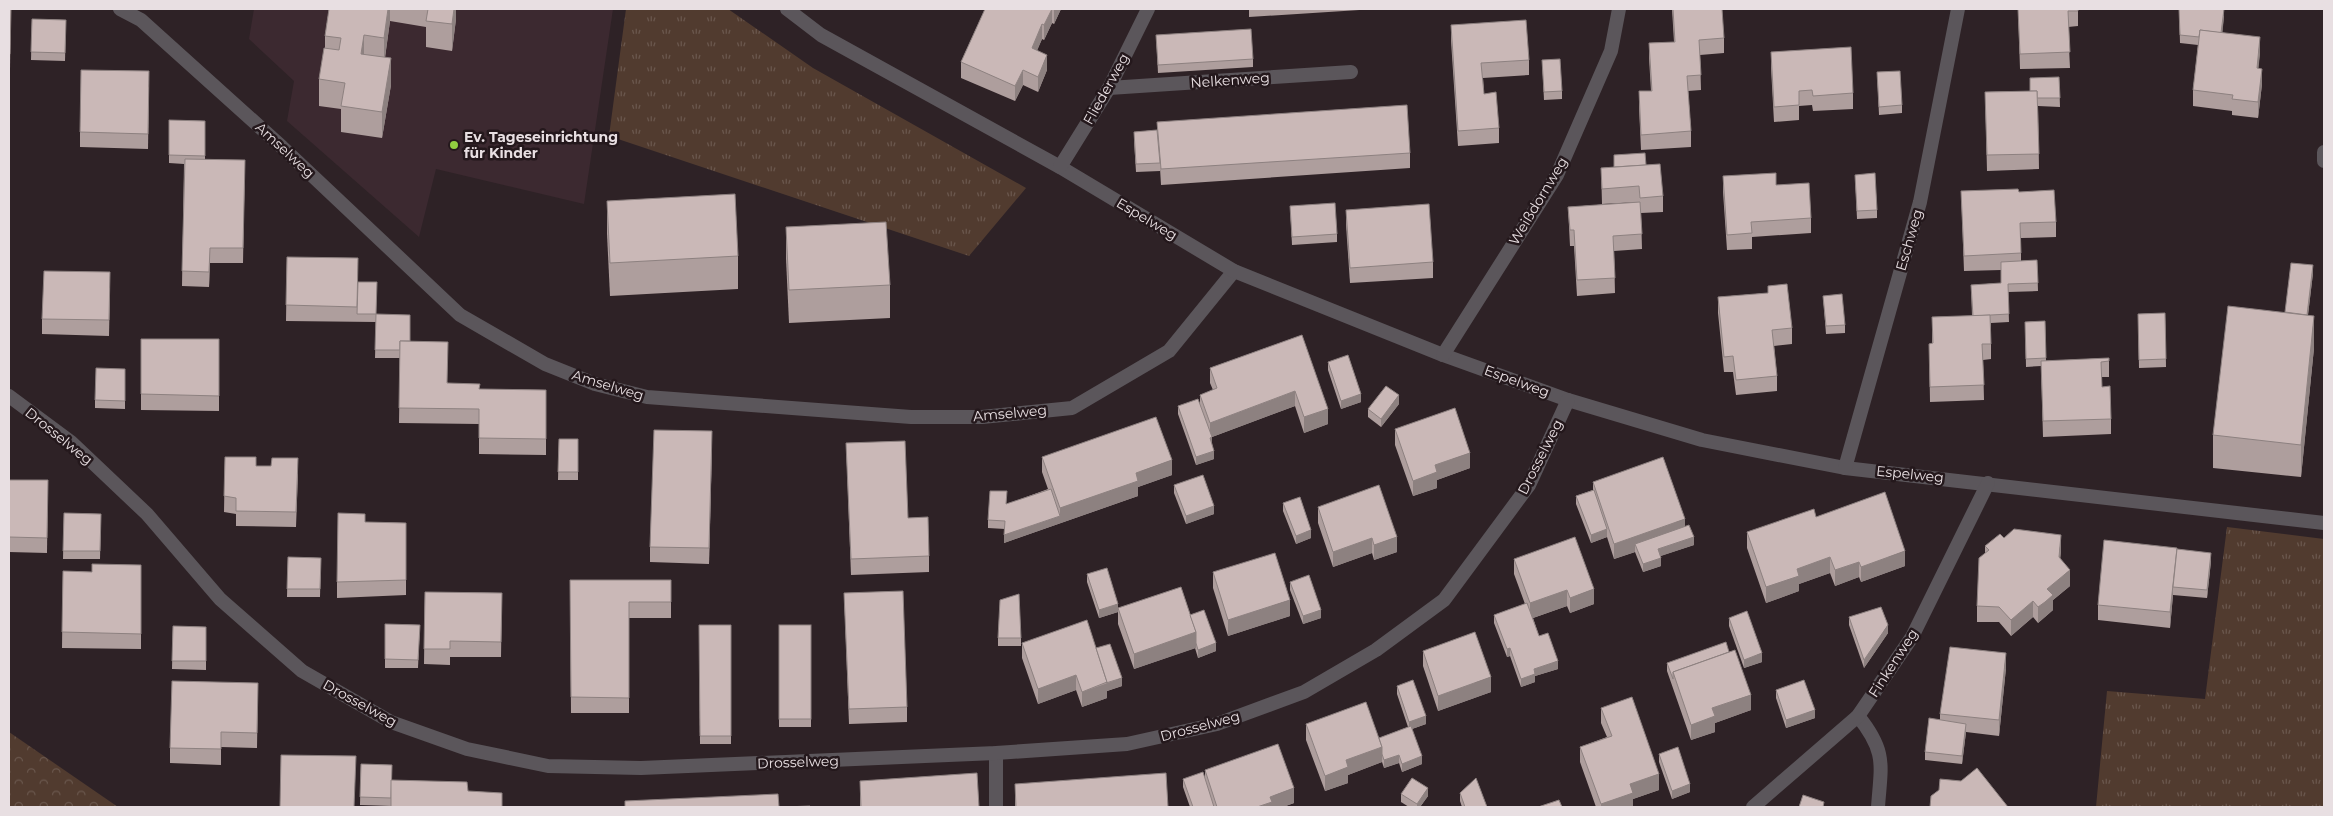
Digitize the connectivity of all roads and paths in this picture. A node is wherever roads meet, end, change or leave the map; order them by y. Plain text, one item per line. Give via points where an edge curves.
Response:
1 (120, 9) edge
2 (787, 9) edge
3 (1148, 9) edge
4 (1619, 9) edge
5 (1958, 9) edge
6 (1351, 72) dead end
7 (1109, 88) junction
8 (2324, 152) edge
9 (2324, 161) edge
10 (1060, 167) junction
11 (1234, 271) junction
12 (1443, 355) junction
13 (9, 396) edge
14 (1568, 400) junction
15 (1845, 468) junction
16 (1988, 483) junction
17 (2324, 523) edge
18 (1858, 716) junction
19 (996, 753) junction
20 (996, 807) edge
21 (1753, 807) edge
22 (1878, 807) edge

1 - 11 street, Amselweg via 141,20 460,314 545,364 595,384 646,398 911,416 982,417 1072,408 1169,351
2 - 10 street, Espelweg via 821,35
3 - 7 street, Fliederweg
4 - 12 street, Weißdornweg via 1611,52 1557,175
5 - 15 street, Eschweg via 1920,202
6 - 7 street, Nelkenweg
7 - 10 street, Fliederweg
8 - 9 street
10 - 11 street, Espelweg
11 - 12 street, Espelweg
12 - 14 street, Espelweg
13 - 19 street, Drosselweg via 71,442 147,514 220,599 302,671 392,722 467,749 548,766 640,768
14 - 15 street, Espelweg via 1702,440
14 - 19 street, Drosselweg via 1529,485 1444,600 1376,650 1304,692 1217,724 1127,744
15 - 16 street, Espelweg
16 - 17 street, Espelweg
16 - 18 street, Finkenweg via 1912,637
18 - 21 street, Finkenweg
18 - 22 street via 1874,735 1881,761
19 - 20 street

